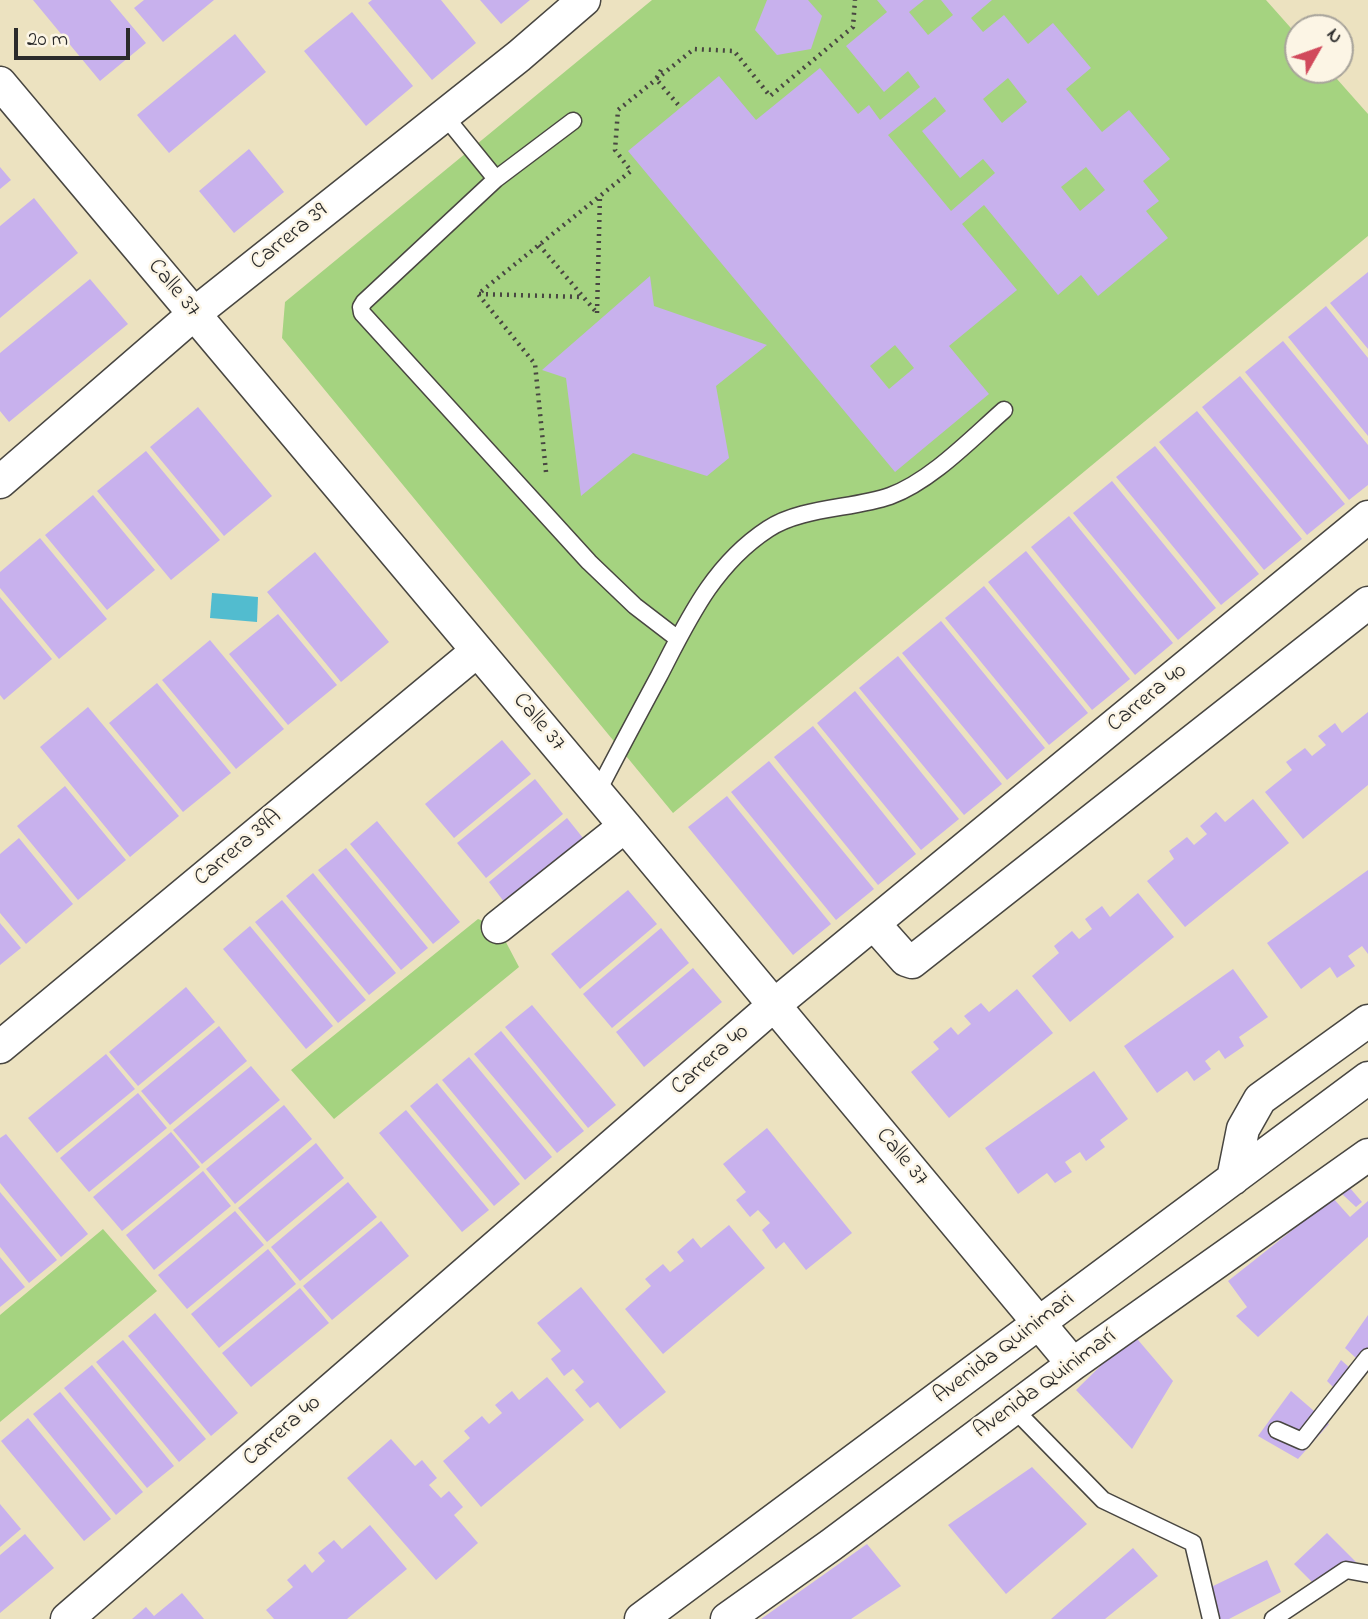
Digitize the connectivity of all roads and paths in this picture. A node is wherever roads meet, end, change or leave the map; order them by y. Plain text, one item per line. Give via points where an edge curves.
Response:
1 (584, 0) edge
2 (855, 0) edge
3 (661, 70) dead end
4 (656, 79) junction
5 (0, 83) edge
6 (681, 108) dead end
7 (444, 115) junction
8 (573, 121) dead end
9 (496, 179) junction
10 (600, 195) junction
11 (539, 245) junction
12 (478, 294) junction
13 (583, 297) junction
14 (194, 314) junction
15 (1004, 410) dead end
16 (0, 482) edge
17 (548, 485) dead end
18 (1368, 517) edge
19 (1368, 603) edge
20 (678, 639) junction
21 (478, 651) junction
22 (597, 793) junction
23 (625, 826) junction
24 (874, 924) junction
25 (498, 927) dead end
26 (773, 1006) junction
27 (1368, 1021) edge
28 (0, 1047) edge
29 (1368, 1078) edge
30 (1368, 1155) edge
31 (1233, 1179) junction
32 (1039, 1323) junction
33 (1368, 1357) edge
34 (1073, 1364) junction
35 (1014, 1409) junction
36 (1277, 1430) dead end
37 (1368, 1574) edge
38 (67, 1619) edge
39 (641, 1619) edge
40 (727, 1619) edge
41 (1211, 1619) edge
42 (1273, 1619) edge

1 - 7 street, Carrera 39
2 - 4 path via 853,27 770,96 734,51 694,49
3 - 4 path
4 - 6 path
4 - 10 path via 618,110 615,150 631,170
5 - 14 street, Calle 37
7 - 9 lane
7 - 14 street, Carrera 39
8 - 9 lane
9 - 20 lane via 364,302 362,313 589,562
10 - 11 path
10 - 13 path via 597,313
11 - 12 path
11 - 13 path
12 - 13 path
12 - 17 path via 535,364
14 - 16 street, Carrera 39
14 - 21 street, Calle 37
15 - 20 lane via 904,490 770,527 724,565
18 - 24 street, Carrera 40
19 - 24 street via 912,962
20 - 22 lane
21 - 22 street, Calle 37
21 - 28 street, Carrera 39A
22 - 23 street, Calle 37
23 - 25 street
23 - 26 street, Calle 37
24 - 26 street, Carrera 40
26 - 32 street, Calle 37
26 - 38 street, Carrera 40
27 - 31 street via 1261,1099 1243,1129
29 - 31 street, Avenida Quinimari
30 - 34 street, Avenida Quinimarí
31 - 32 street, Avenida Quinimari
32 - 34 street, Calle 37
32 - 39 street, Avenida Quinimari
33 - 36 lane via 1302,1441
34 - 35 street, Avenida Quinimarí
35 - 40 street, Avenida Quinimarí
35 - 41 lane via 1103,1500 1193,1543
37 - 42 lane via 1346,1570

